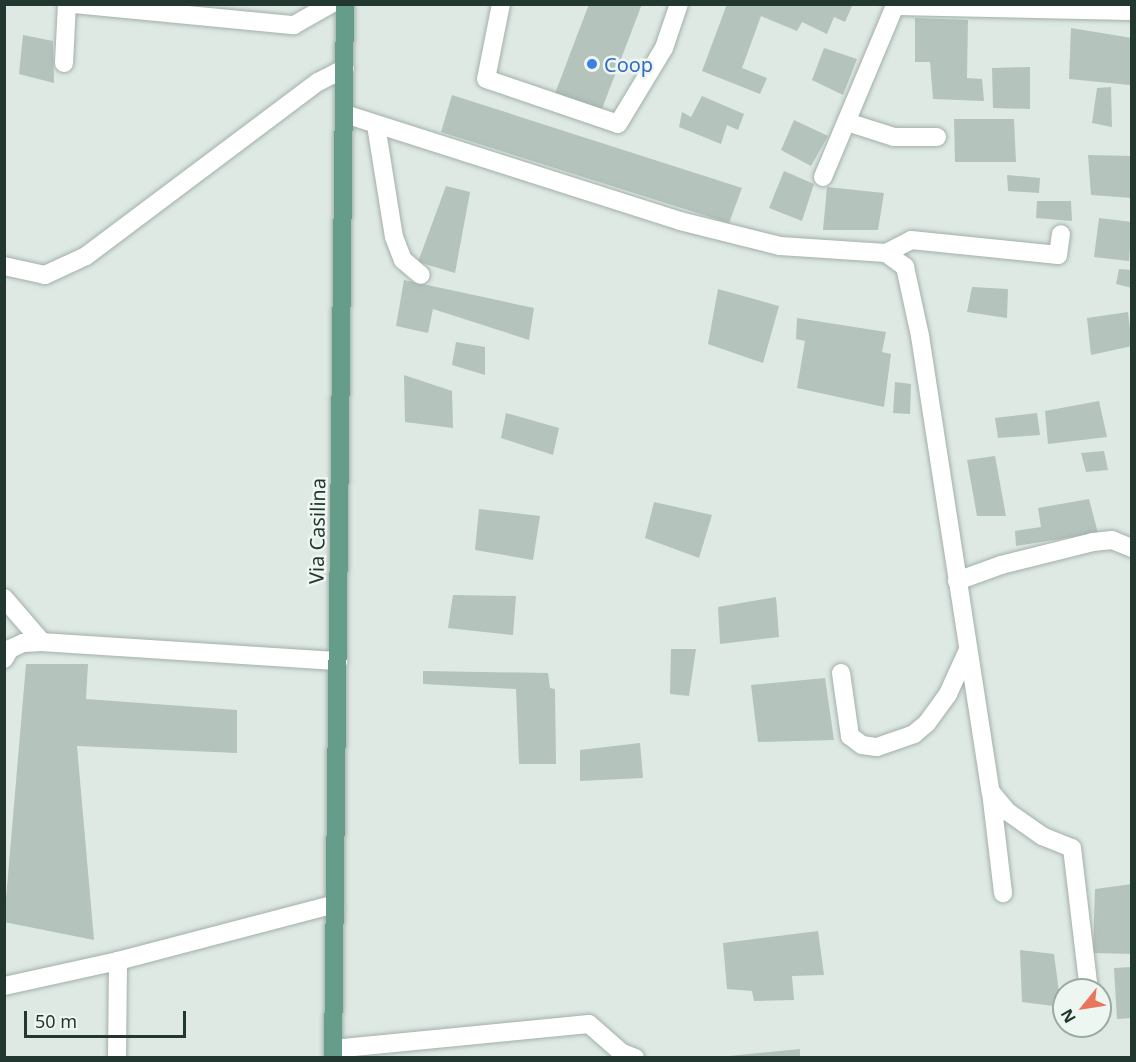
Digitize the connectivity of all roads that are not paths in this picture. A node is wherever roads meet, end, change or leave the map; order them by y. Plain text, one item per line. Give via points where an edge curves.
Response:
1 (67, 4) edge
2 (74, 4) edge
3 (331, 4) edge
4 (345, 4) edge
5 (501, 4) edge
6 (680, 4) edge
7 (1131, 11) edge
8 (64, 63) dead end
9 (345, 68) junction
10 (345, 114) junction
11 (847, 122) junction
12 (376, 126) junction
13 (937, 137) dead end
14 (823, 177) dead end
15 (1060, 234) dead end
16 (886, 253) junction
17 (4, 266) edge
18 (421, 275) dead end
19 (1131, 548) edge
20 (957, 581) junction
21 (4, 598) edge
22 (42, 642) junction
23 (968, 650) junction
24 (4, 659) edge
25 (338, 661) junction
26 (841, 673) dead end
27 (991, 792) junction
28 (1003, 893) dead end
29 (335, 904) junction
30 (118, 961) junction
31 (1088, 978) edge
32 (4, 986) edge
33 (333, 1053) edge
34 (117, 1058) edge
35 (635, 1058) edge

1 - 8 street
2 - 3 street via 294,26
4 - 9 main road, Via Casilina
5 - 6 street via 486,79 618,124 664,48
7 - 11 street via 895,6
9 - 10 main road, Via Casilina
9 - 17 street via 318,82 86,256 45,275
10 - 12 street
10 - 25 main road, Via Casilina
11 - 13 street via 894,137
11 - 14 street
12 - 16 street via 680,221 780,246
12 - 18 street via 394,237 403,260
15 - 16 street via 1058,255 910,240
16 - 20 street via 905,267 915,313
19 - 20 street via 1112,540 1094,542
20 - 23 street
21 - 22 street
22 - 24 street via 23,643 10,649
22 - 25 street
23 - 26 street via 948,694 927,723 914,734 877,747 862,745 850,736
23 - 27 street
25 - 29 main road, Via Casilina
27 - 28 street
27 - 31 street via 1008,812 1042,836 1072,848
29 - 30 street
29 - 33 main road, Via Casilina
30 - 32 street
30 - 34 street
33 - 35 street via 589,1024 622,1053

